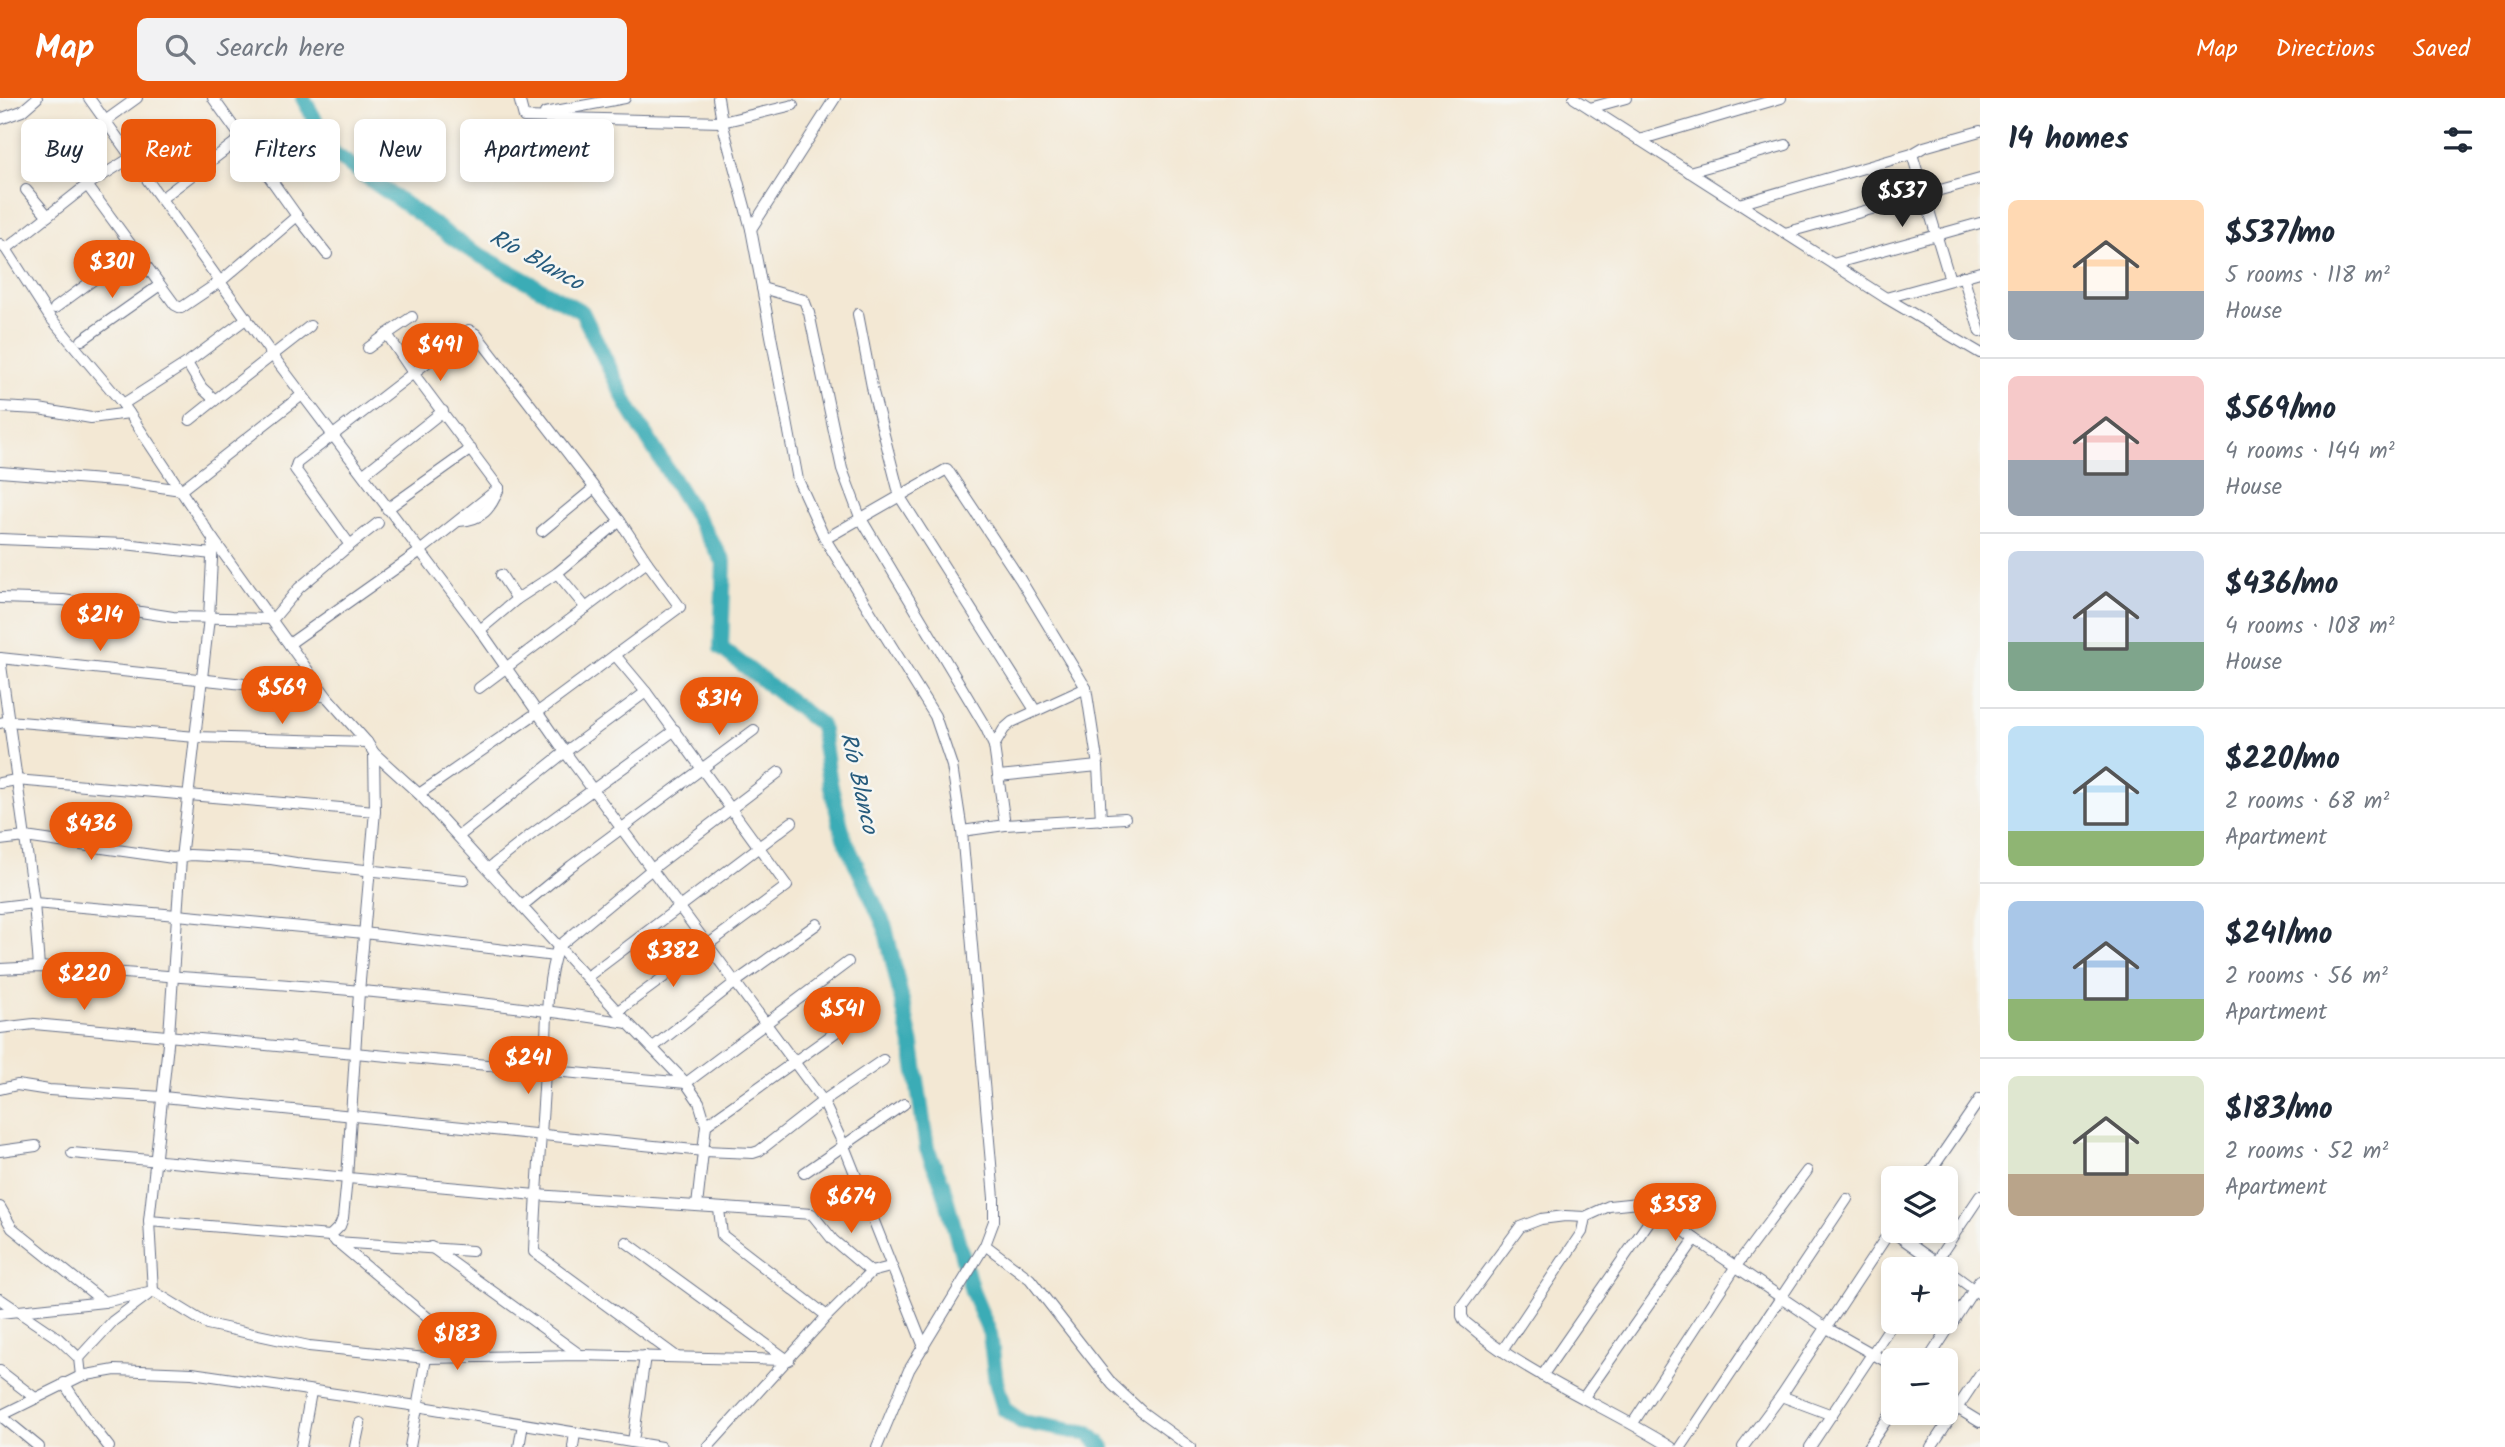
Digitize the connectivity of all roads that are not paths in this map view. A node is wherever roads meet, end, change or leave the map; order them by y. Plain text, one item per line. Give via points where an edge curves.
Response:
1 (37, 98) edge
2 (89, 98) edge
3 (137, 98) edge
4 (212, 98) edge
5 (519, 98) edge
6 (625, 98) edge
7 (718, 98) edge
8 (835, 98) edge
9 (1574, 98) edge
10 (1626, 98) edge
11 (1781, 98) edge
12 (793, 105) dead end
13 (1590, 108) junction
14 (524, 117) junction
15 (0, 119) edge
16 (104, 119) edge
17 (107, 120) edge
18 (722, 122) junction
19 (230, 123) edge
20 (107, 124) edge
21 (1980, 131) edge
22 (1639, 140) junction
23 (121, 142) edge
24 (1786, 145) dead end
25 (230, 146) edge
26 (1912, 154) junction
27 (121, 164) edge
28 (1689, 172) junction
29 (1980, 179) edge
30 (150, 182) edge
31 (273, 182) edge
32 (87, 185) junction
33 (26, 190) dead end
34 (1926, 196) junction
35 (162, 198) junction
36 (1739, 204) junction
37 (48, 216) junction
38 (297, 216) junction
39 (1980, 223) edge
40 (751, 229) junction
41 (1785, 233) junction
42 (1938, 235) junction
43 (3, 247) edge
44 (134, 250) junction
45 (327, 254) dead end
46 (1833, 264) junction
47 (1980, 272) edge
48 (1963, 276) junction
49 (1950, 280) junction
50 (221, 281) junction
51 (160, 285) junction
52 (762, 288) junction
53 (1886, 298) junction
54 (55, 308) dead end
55 (858, 314) dead end
56 (412, 317) dead end
57 (247, 318) junction
58 (310, 326) dead end
59 (1980, 332) edge
60 (387, 334) junction
61 (82, 340) dead end
62 (368, 348) dead end
63 (1980, 353) edge
64 (273, 356) junction
65 (187, 363) junction
66 (413, 373) junction
67 (302, 395) junction
68 (215, 400) junction
69 (0, 407) edge
70 (126, 408) junction
71 (443, 411) junction
72 (190, 420) dead end
73 (332, 435) junction
74 (471, 449) junction
75 (0, 472) edge
76 (363, 474) junction
77 (593, 489) junction
78 (181, 490) junction
79 (900, 497) junction
80 (387, 509) junction
81 (860, 517) junction
82 (620, 521) junction
83 (378, 523) dead end
84 (542, 531) dead end
85 (0, 539) edge
86 (213, 539) junction
87 (825, 539) junction
88 (349, 545) junction
89 (419, 552) junction
90 (212, 554) junction
91 (646, 562) junction
92 (557, 573) junction
93 (501, 575) dead end
94 (0, 598) edge
95 (517, 599) junction
96 (586, 608) junction
97 (209, 618) junction
98 (273, 619) junction
99 (480, 630) junction
100 (289, 644) junction
101 (615, 655) junction
102 (0, 658) edge
103 (505, 666) junction
104 (202, 680) junction
105 (315, 680) junction
106 (479, 688) dead end
107 (1086, 688) junction
108 (305, 692) junction
109 (646, 692) junction
110 (327, 697) junction
111 (1035, 710) junction
112 (538, 712) junction
113 (4, 722) edge
114 (675, 730) junction
115 (754, 730) dead end
116 (196, 737) junction
117 (367, 742) junction
118 (994, 746) junction
119 (565, 752) junction
120 (374, 753) junction
121 (1098, 766) junction
122 (702, 769) junction
123 (779, 772) dead end
124 (999, 776) junction
125 (16, 780) junction
126 (0, 783) edge
127 (593, 790) junction
128 (419, 794) junction
129 (189, 797) junction
130 (731, 810) junction
131 (376, 811) junction
132 (1125, 818) dead end
133 (1101, 820) junction
134 (792, 822) dead end
135 (1005, 825) junction
136 (622, 827) junction
137 (961, 831) junction
138 (459, 836) junction
139 (25, 838) junction
140 (0, 840) edge
141 (759, 849) junction
142 (181, 858) junction
143 (488, 869) junction
144 (652, 869) junction
145 (370, 871) junction
146 (464, 880) dead end
147 (34, 903) junction
148 (523, 906) junction
149 (680, 906) junction
150 (0, 907) edge
151 (177, 915) junction
152 (817, 924) dead end
153 (365, 933) junction
154 (708, 942) junction
155 (556, 951) junction
156 (848, 962) dead end
157 (39, 967) junction
158 (0, 969) edge
159 (174, 977) junction
160 (587, 977) junction
161 (737, 981) junction
162 (359, 992) junction
163 (871, 1007) dead end
164 (548, 1010) junction
165 (618, 1011) junction
166 (766, 1022) junction
167 (628, 1023) junction
168 (0, 1028) edge
169 (169, 1035) junction
170 (652, 1048) junction
171 (355, 1053) junction
172 (883, 1060) dead end
173 (795, 1061) junction
174 (545, 1072) junction
175 (686, 1083) junction
176 (0, 1089) edge
177 (163, 1097) junction
178 (1980, 1098) edge
179 (823, 1101) junction
180 (905, 1104) dead end
181 (351, 1116) junction
182 (706, 1125) junction
183 (540, 1136) junction
184 (36, 1146) dead end
185 (844, 1146) junction
186 (0, 1151) edge
187 (704, 1151) junction
188 (72, 1153) dead end
189 (157, 1161) junction
190 (1934, 1166) edge
191 (1807, 1171) dead end
192 (804, 1173) dead end
193 (347, 1178) junction
194 (536, 1195) junction
195 (1980, 1196) edge
196 (1847, 1199) dead end
197 (697, 1206) junction
198 (0, 1207) edge
199 (719, 1209) junction
200 (1657, 1210) junction
201 (1585, 1217) junction
202 (149, 1221) junction
203 (333, 1239) junction
204 (1695, 1239) junction
205 (626, 1242) dead end
206 (1881, 1242) edge
207 (1909, 1243) edge
208 (985, 1245) junction
209 (431, 1247) junction
210 (472, 1251) dead end
211 (1924, 1257) edge
212 (1938, 1257) edge
213 (1736, 1266) junction
214 (890, 1267) junction
215 (871, 1272) junction
216 (1958, 1276) edge
217 (1978, 1288) edge
218 (153, 1292) junction
219 (1780, 1297) junction
220 (0, 1299) edge
221 (104, 1302) junction
222 (14, 1311) junction
223 (0, 1312) edge
224 (827, 1316) junction
225 (1825, 1327) junction
226 (1885, 1334) edge
227 (924, 1347) junction
228 (1936, 1348) edge
229 (1502, 1351) junction
230 (1872, 1353) junction
231 (579, 1355) junction
232 (467, 1356) junction
233 (645, 1356) junction
234 (677, 1357) junction
235 (79, 1358) junction
236 (426, 1358) junction
237 (1881, 1358) edge
238 (787, 1359) junction
239 (0, 1371) edge
240 (1980, 1374) edge
241 (81, 1376) junction
242 (1542, 1376) junction
243 (64, 1383) junction
244 (311, 1392) junction
245 (1781, 1396) junction
246 (1584, 1397) junction
247 (35, 1398) junction
248 (417, 1406) junction
249 (1958, 1407) edge
250 (1958, 1409) edge
251 (1832, 1415) junction
252 (0, 1416) edge
253 (1980, 1422) edge
254 (360, 1423) dead end
255 (1633, 1423) junction
256 (523, 1424) junction
257 (1883, 1425) edge
258 (1946, 1425) edge
259 (575, 1433) junction
260 (628, 1444) edge
261 (40, 1447) edge
262 (109, 1447) edge
263 (301, 1447) edge
264 (355, 1447) edge
265 (410, 1447) edge
266 (519, 1447) edge
267 (573, 1447) edge
268 (661, 1447) edge
269 (708, 1447) edge
270 (877, 1447) edge
271 (1191, 1447) edge
272 (1671, 1447) edge
273 (1681, 1447) edge
274 (1743, 1447) edge
275 (1810, 1447) edge
276 (1868, 1447) edge
277 (1931, 1447) edge

1 - 15 street via 22,111
2 - 16 street
3 - 17 street
4 - 19 street
5 - 14 street
6 - 14 street
7 - 18 street
8 - 40 street
9 - 13 street
10 - 13 street
11 - 22 street
12 - 18 street
13 - 22 street
14 - 18 street
18 - 40 street
20 - 23 street
21 - 26 street
22 - 28 street
24 - 28 street
25 - 35 street
26 - 34 street
26 - 36 street
27 - 32 street
28 - 36 street
29 - 34 street
30 - 35 street
31 - 38 street
32 - 37 street
32 - 44 street
33 - 37 street
34 - 41 street
34 - 42 street
35 - 50 street
36 - 41 street
37 - 43 street
38 - 45 street
38 - 50 street
39 - 42 street
40 - 52 street
41 - 46 street
42 - 46 street
42 - 49 street
43 - 70 street via 49,316
44 - 51 street
44 - 54 street
46 - 53 street
47 - 48 street
48 - 49 street
48 - 59 street
49 - 53 street
50 - 51 street via 181,308
50 - 57 street
51 - 61 street
52 - 81 street via 804,300 842,469
52 - 87 street via 798,480
53 - 63 street
55 - 79 street
56 - 60 street
57 - 64 street
57 - 65 street
58 - 64 street
60 - 62 street
60 - 66 street
64 - 67 street
64 - 68 street
65 - 68 street
65 - 70 street
66 - 71 street
66 - 73 street
66 - 77 street via 469,330 476,334
67 - 73 street
67 - 78 street
68 - 72 street
69 - 70 street via 91,418
70 - 78 street
71 - 74 street
71 - 76 street
73 - 76 street
73 - 88 street via 295,469
74 - 80 street
74 - 89 street via 499,488
75 - 78 street
76 - 80 street
77 - 82 street
77 - 84 street
78 - 86 street
79 - 81 street
79 - 107 street via 947,469
79 - 111 street
80 - 89 street
81 - 87 street
81 - 118 street
82 - 91 street
82 - 92 street
83 - 88 street
85 - 90 street via 125,544
86 - 90 street
86 - 98 street
87 - 137 street via 935,716 952,766
88 - 98 street via 299,588
89 - 99 street
89 - 100 street
90 - 97 street
91 - 96 street
91 - 101 street via 680,607
92 - 95 street
92 - 96 street
93 - 95 street
94 - 97 street via 64,600
95 - 99 street
96 - 103 street
97 - 98 street
97 - 104 street
98 - 100 street
99 - 103 street
100 - 105 street
101 - 109 street
101 - 112 street
102 - 104 street
102 - 113 street
103 - 106 street
103 - 112 street
104 - 108 street
104 - 116 street
105 - 108 street
105 - 110 street
107 - 111 street
107 - 121 street
108 - 110 street
109 - 114 street
109 - 119 street
110 - 117 street
111 - 118 street via 1004,729
112 - 119 street
112 - 128 street
113 - 116 street
113 - 125 street
114 - 122 street
114 - 127 street
115 - 122 street
116 - 117 street
116 - 129 street
117 - 120 street
118 - 124 street
119 - 127 street
119 - 138 street
120 - 128 street
120 - 131 street
121 - 124 street
121 - 133 street
122 - 130 street
122 - 136 street
123 - 130 street
124 - 135 street
125 - 126 street
125 - 129 street
125 - 139 street
127 - 136 street
127 - 143 street
128 - 138 street
129 - 131 street
129 - 142 street
130 - 141 street
130 - 144 street
131 - 145 street
132 - 133 street
133 - 135 street
134 - 141 street
135 - 137 street
136 - 144 street
136 - 148 street
137 - 208 street via 995,1198 994,1221
138 - 143 street
139 - 140 street
139 - 142 street
139 - 147 street
141 - 149 street
141 - 154 street via 787,886
142 - 145 street via 271,859
142 - 151 street
143 - 148 street
144 - 149 street
144 - 155 street
145 - 146 street
145 - 153 street
147 - 150 street
147 - 151 street
147 - 157 street
148 - 155 street
149 - 154 street
149 - 160 street
151 - 153 street
151 - 159 street
152 - 161 street
153 - 155 street
153 - 162 street
154 - 161 street
154 - 165 street
155 - 160 street
155 - 164 street
156 - 166 street
157 - 158 street
157 - 159 street
159 - 162 street
159 - 169 street
160 - 165 street
161 - 166 street
161 - 170 street
162 - 164 street
162 - 171 street
163 - 173 street
164 - 167 street
164 - 174 street
165 - 167 street
166 - 173 street
166 - 175 street
167 - 170 street
168 - 169 street via 34,1024
169 - 171 street
169 - 177 street
170 - 175 street
171 - 174 street
171 - 181 street
172 - 179 street
173 - 179 street
173 - 182 street
174 - 175 street
174 - 183 street
175 - 182 street via 699,1102
176 - 177 street via 17,1085
177 - 181 street
177 - 189 street
178 - 190 street
179 - 185 street
179 - 187 street via 759,1151
180 - 185 street
181 - 183 street
181 - 193 street
182 - 187 street
183 - 187 street
183 - 194 street
184 - 186 street
185 - 192 street
185 - 214 street
187 - 197 street
188 - 189 street
189 - 193 street
189 - 202 street
191 - 213 street
193 - 194 street
193 - 203 street via 343,1218
194 - 197 street
194 - 234 street via 534,1252
195 - 212 street
196 - 219 street
197 - 199 street
198 - 221 street via 12,1228
199 - 215 street via 812,1214 833,1240
199 - 224 street via 722,1235
200 - 201 street via 1630,1202
200 - 204 street
200 - 242 street
201 - 229 street via 1582,1232
201 - 229 street via 1541,1219 1520,1227 1462,1306 1465,1321
202 - 203 street
202 - 218 street
203 - 209 street
203 - 232 street via 457,1342
204 - 213 street
204 - 246 street
205 - 238 street
206 - 225 street
207 - 211 street
208 - 227 street
208 - 271 street via 1031,1279 1112,1384
209 - 210 street
209 - 231 street
213 - 219 street
213 - 255 street
214 - 215 street
214 - 227 street
215 - 224 street
216 - 217 street
217 - 228 street
218 - 221 street
218 - 235 street via 113,1321
218 - 236 street via 206,1324 309,1346
219 - 225 street
219 - 273 street
220 - 222 street
221 - 222 street
222 - 223 street
222 - 235 street via 59,1339
224 - 238 street
225 - 230 street
225 - 245 street
226 - 230 street
227 - 270 street via 909,1370
229 - 242 street
230 - 237 street
230 - 251 street
231 - 232 street
231 - 233 street
232 - 236 street
233 - 234 street
233 - 260 street
234 - 238 street
235 - 241 street
236 - 248 street
238 - 269 street
239 - 247 street
240 - 249 street
241 - 243 street
241 - 244 street via 115,1370 192,1373
242 - 246 street
243 - 247 street
243 - 262 street
244 - 248 street
244 - 263 street
245 - 251 street
245 - 274 street
246 - 255 street
247 - 252 street
248 - 256 street
248 - 265 street
250 - 253 street
251 - 275 street
252 - 261 street
254 - 264 street
255 - 272 street
256 - 259 street
256 - 266 street
257 - 276 street
258 - 277 street
259 - 260 street
259 - 267 street
260 - 268 street

